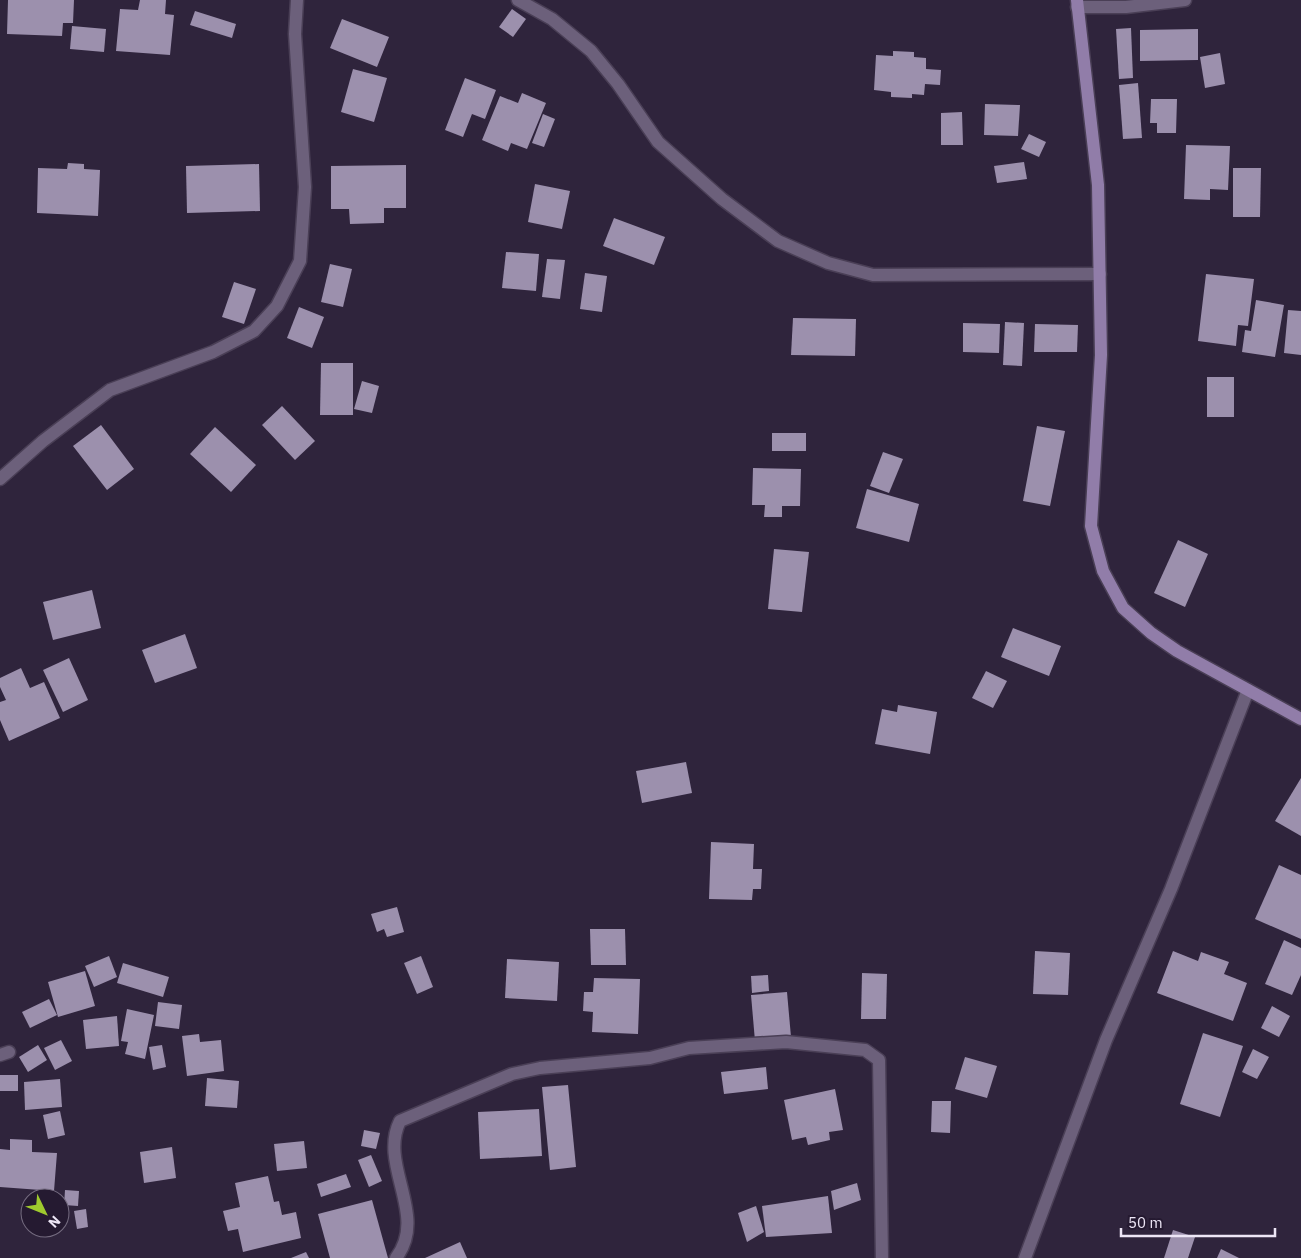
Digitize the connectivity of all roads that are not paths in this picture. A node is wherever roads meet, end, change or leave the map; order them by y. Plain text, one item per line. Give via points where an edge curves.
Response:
1 (297, 0) edge
2 (518, 0) edge
3 (1185, 0) edge
4 (1077, 3) edge
5 (1100, 274) junction
6 (0, 479) edge
7 (1248, 690) junction
8 (1301, 719) edge
9 (396, 1258) edge
10 (882, 1258) edge
11 (1025, 1258) edge

1 - 6 street via 295,34 305,187 300,261 277,306 254,330 213,352 110,390
2 - 5 street via 552,19 591,52 618,84 658,142 722,199 778,241 828,263 873,275
3 - 4 street via 1126,8
4 - 5 main road via 1098,185
5 - 7 main road via 1101,355 1091,526 1103,571 1123,608 1151,633
7 - 8 main road
7 - 11 street via 1171,889 1106,1040
9 - 10 street via 402,1251 408,1230 407,1207 393,1147 400,1121 512,1074 540,1068 650,1058 689,1048 786,1042 865,1050 879,1060

